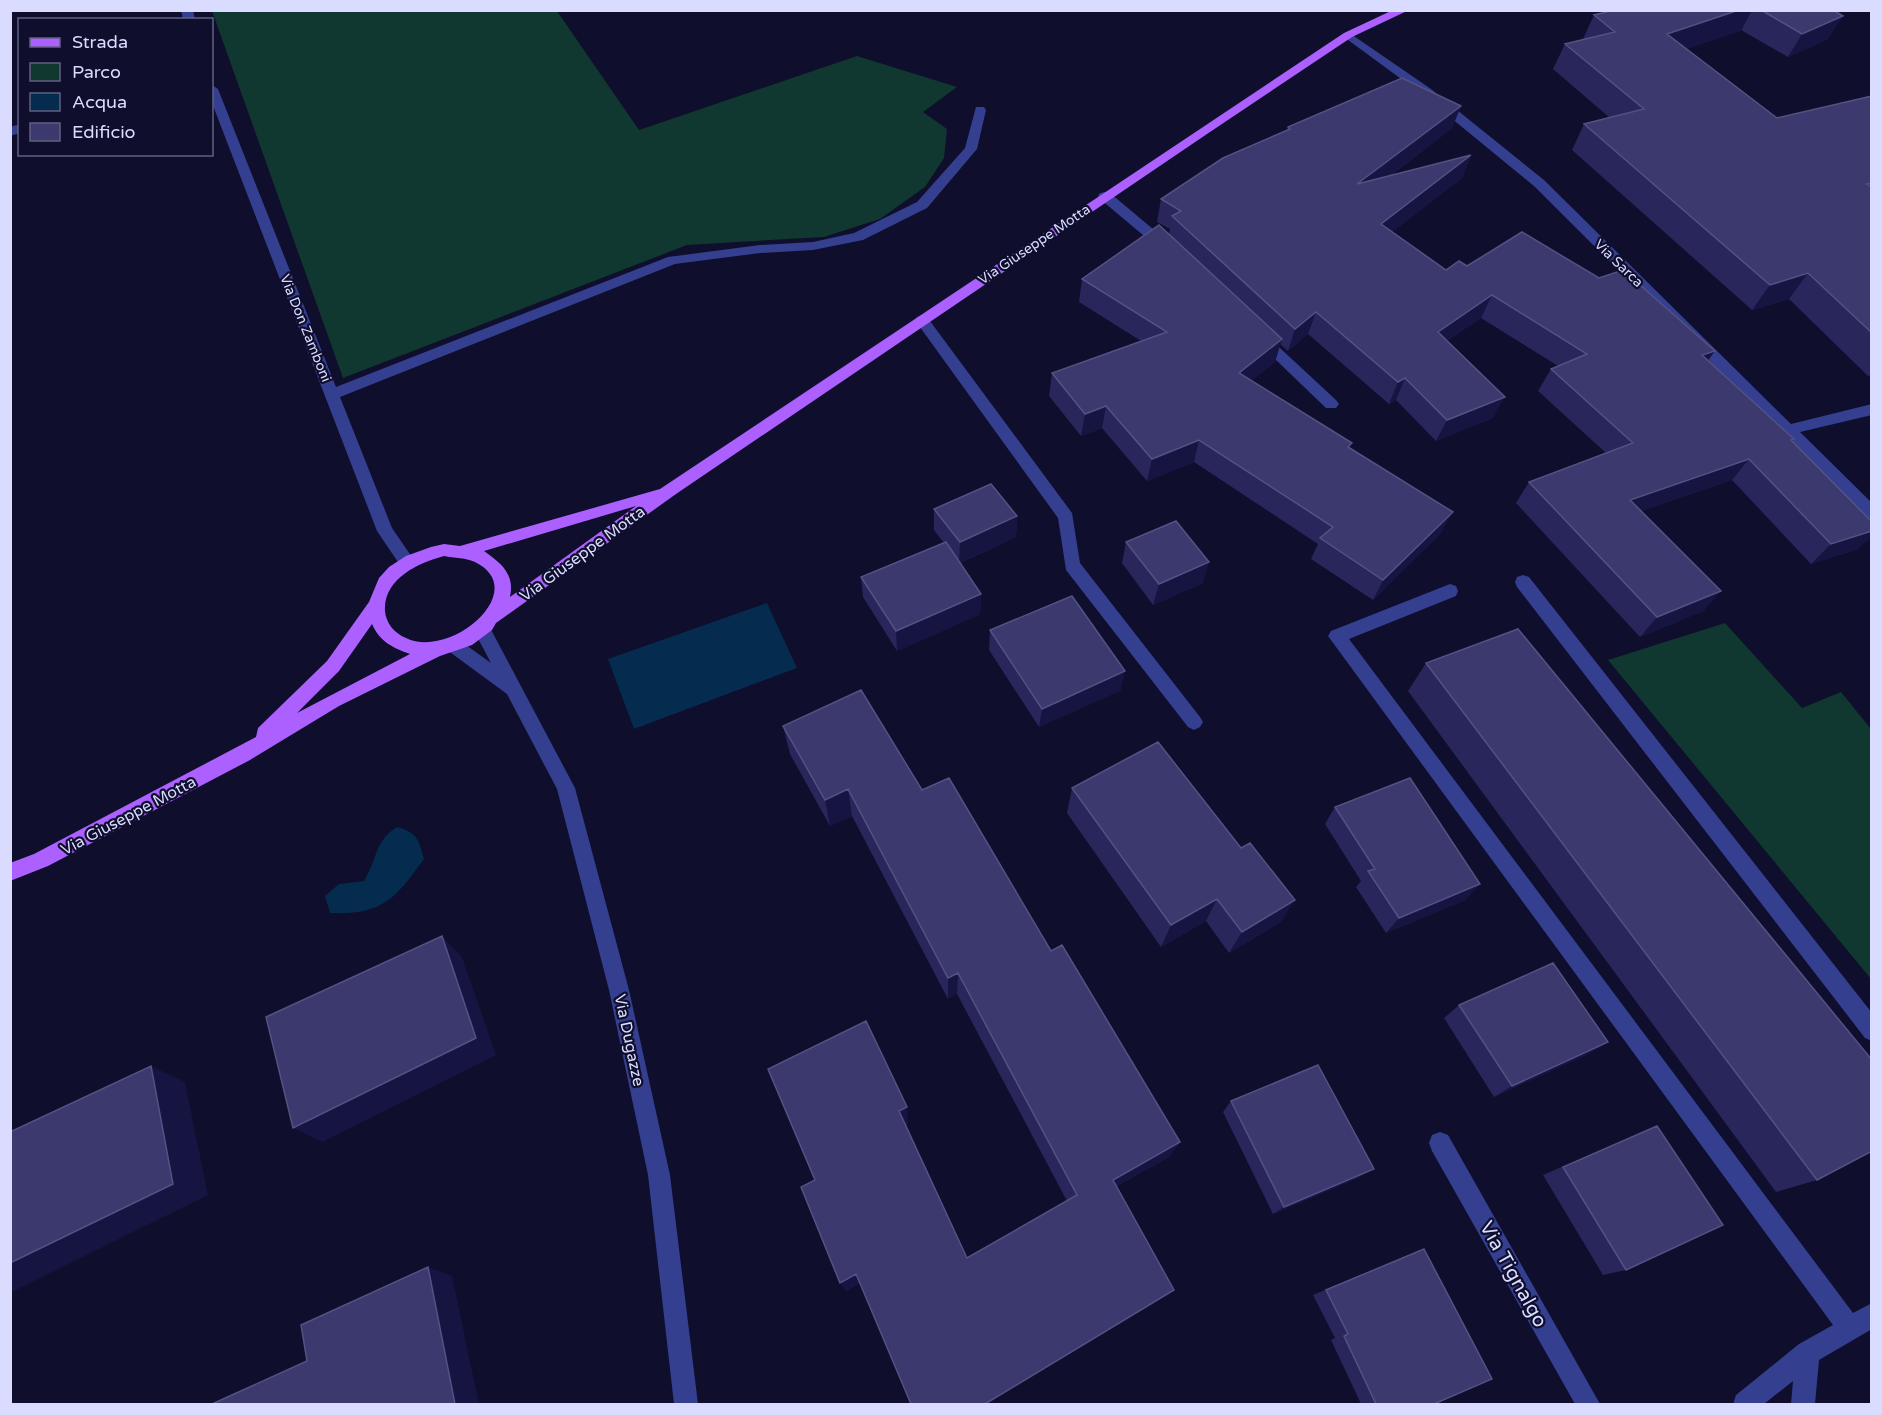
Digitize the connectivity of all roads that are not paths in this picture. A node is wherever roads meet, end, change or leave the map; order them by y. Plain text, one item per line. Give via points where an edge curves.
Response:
1 (1404, 10) edge
2 (1348, 36) junction
3 (213, 92) edge
4 (980, 110) dead end
5 (1106, 196) junction
6 (1178, 258) edge
7 (922, 320) junction
8 (1246, 323) edge
9 (332, 394) junction
10 (1331, 404) dead end
11 (1872, 409) edge
12 (1788, 430) junction
13 (670, 490) junction
14 (1872, 513) edge
15 (466, 550) junction
16 (408, 562) junction
17 (1523, 582) dead end
18 (1450, 591) dead end
19 (376, 605) junction
20 (488, 623) junction
21 (446, 647) junction
22 (516, 691) junction
23 (1194, 722) dead end
24 (243, 754) junction
25 (10, 872) edge
26 (1872, 1031) edge
27 (1440, 1143) dead end
28 (1872, 1315) edge
29 (1849, 1328) junction
30 (1808, 1353) junction
31 (686, 1404) edge
32 (1588, 1404) edge
33 (1745, 1404) edge
34 (1803, 1404) edge

1 - 2 main road, Via Giuseppe Motta
2 - 5 main road, Via Giuseppe Motta
2 - 12 street, Via Sarca via 1427,92 1539,183
3 - 9 street, Via Don Zamboni
4 - 9 street via 971,149 922,205 858,237 813,246 674,260
5 - 6 street
5 - 7 main road, Via Giuseppe Motta
7 - 13 main road, Via Giuseppe Motta
7 - 23 street via 1066,517 1072,565
8 - 10 street
9 - 16 street, Via Don Zamboni via 385,531
11 - 12 street
12 - 14 street, Via Sarca
13 - 15 main road, Via Giuseppe Motta
13 - 20 main road, Via Giuseppe Motta
15 - 16 main road, Via Giuseppe Motta via 444,550
15 - 20 main road, Via Giuseppe Motta via 482,555 501,574 503,600
16 - 19 main road, Via Giuseppe Motta via 386,583
17 - 26 street
18 - 29 street via 1337,636
19 - 21 main road via 382,632 390,639 416,649
19 - 24 main road, Via Giuseppe Motta via 333,666
20 - 21 main road, Via Giuseppe Motta
20 - 22 street, Via Dugazze
21 - 22 street, Via Dugazze
21 - 24 main road, Via Giuseppe Motta via 333,701
22 - 31 street, Via Dugazze via 566,788 619,990 659,1175
24 - 25 main road, Via Giuseppe Motta via 41,860
27 - 32 street, Via Tignalgo
28 - 29 street
29 - 30 street
30 - 33 street
30 - 34 street

